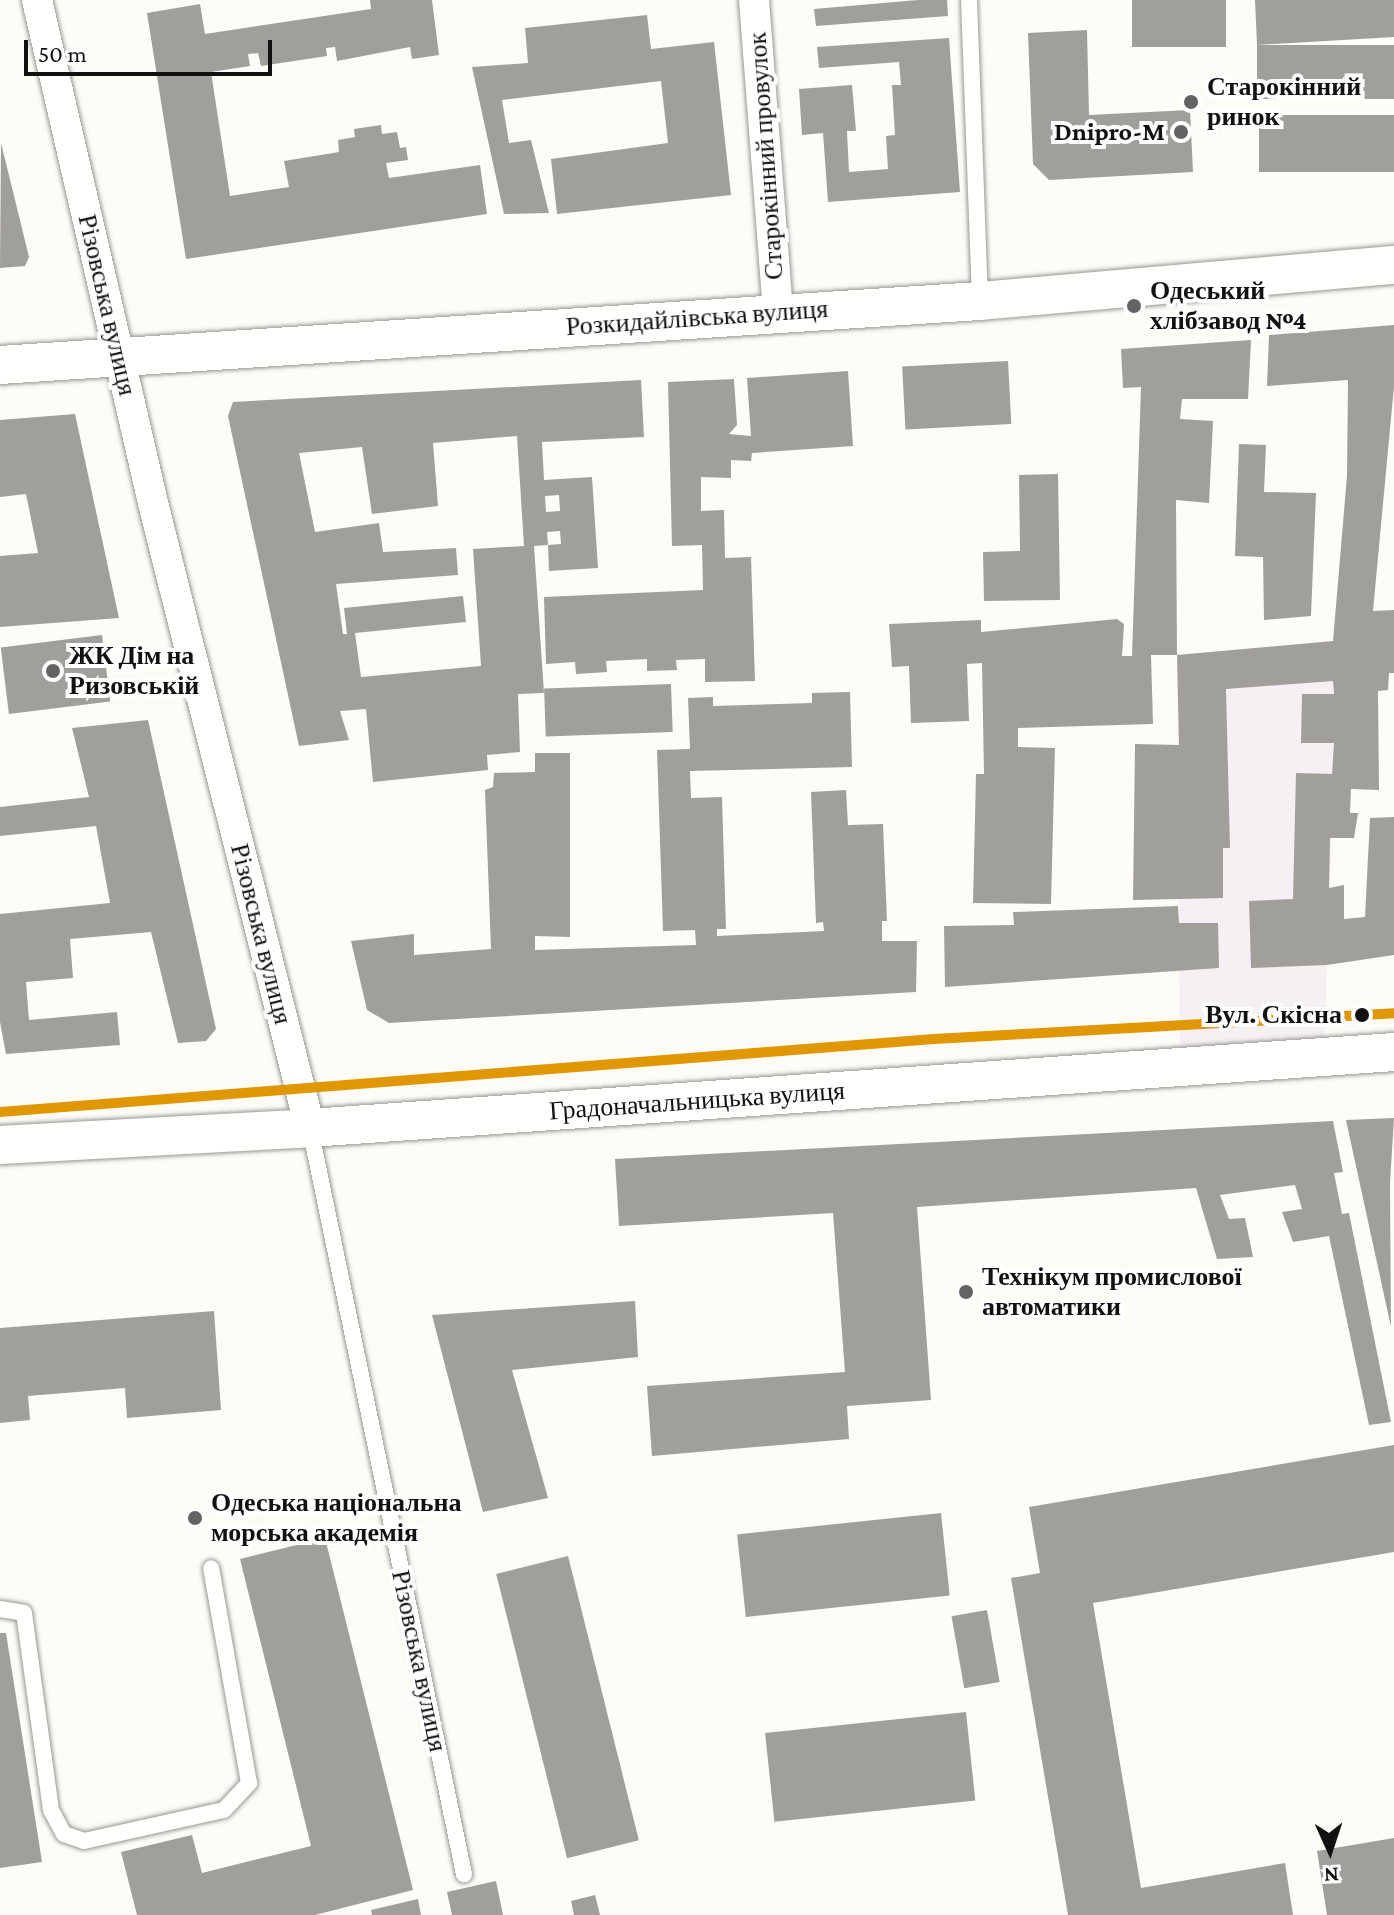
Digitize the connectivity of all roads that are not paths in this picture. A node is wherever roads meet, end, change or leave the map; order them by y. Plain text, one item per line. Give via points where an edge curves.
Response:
1 (37, 0) edge
2 (754, 0) edge
3 (969, 0) edge
4 (1394, 265) edge
5 (980, 301) junction
6 (778, 313) junction
7 (119, 356) junction
8 (0, 365) edge
9 (1394, 1052) edge
10 (310, 1128) junction
11 (0, 1145) edge
12 (211, 1568) dead end
13 (0, 1609) edge
14 (464, 1874) dead end

1 - 7 street, Різовська вулиця
2 - 6 street, Старокінний провулок
3 - 5 lane
4 - 5 street, Розкидайлівська вулиця
5 - 6 street, Розкидайлівська вулиця
6 - 7 street, Розкидайлівська вулиця
7 - 8 street, Розкидайлівська вулиця
7 - 10 street, Різовська вулиця
9 - 10 street, Градоначальницька вулиця
10 - 11 street, Градоначальницька вулиця
10 - 14 lane, Різовська вулиця
12 - 13 lane via 249,1783 224,1810 84,1841 64,1834 51,1810 24,1613

